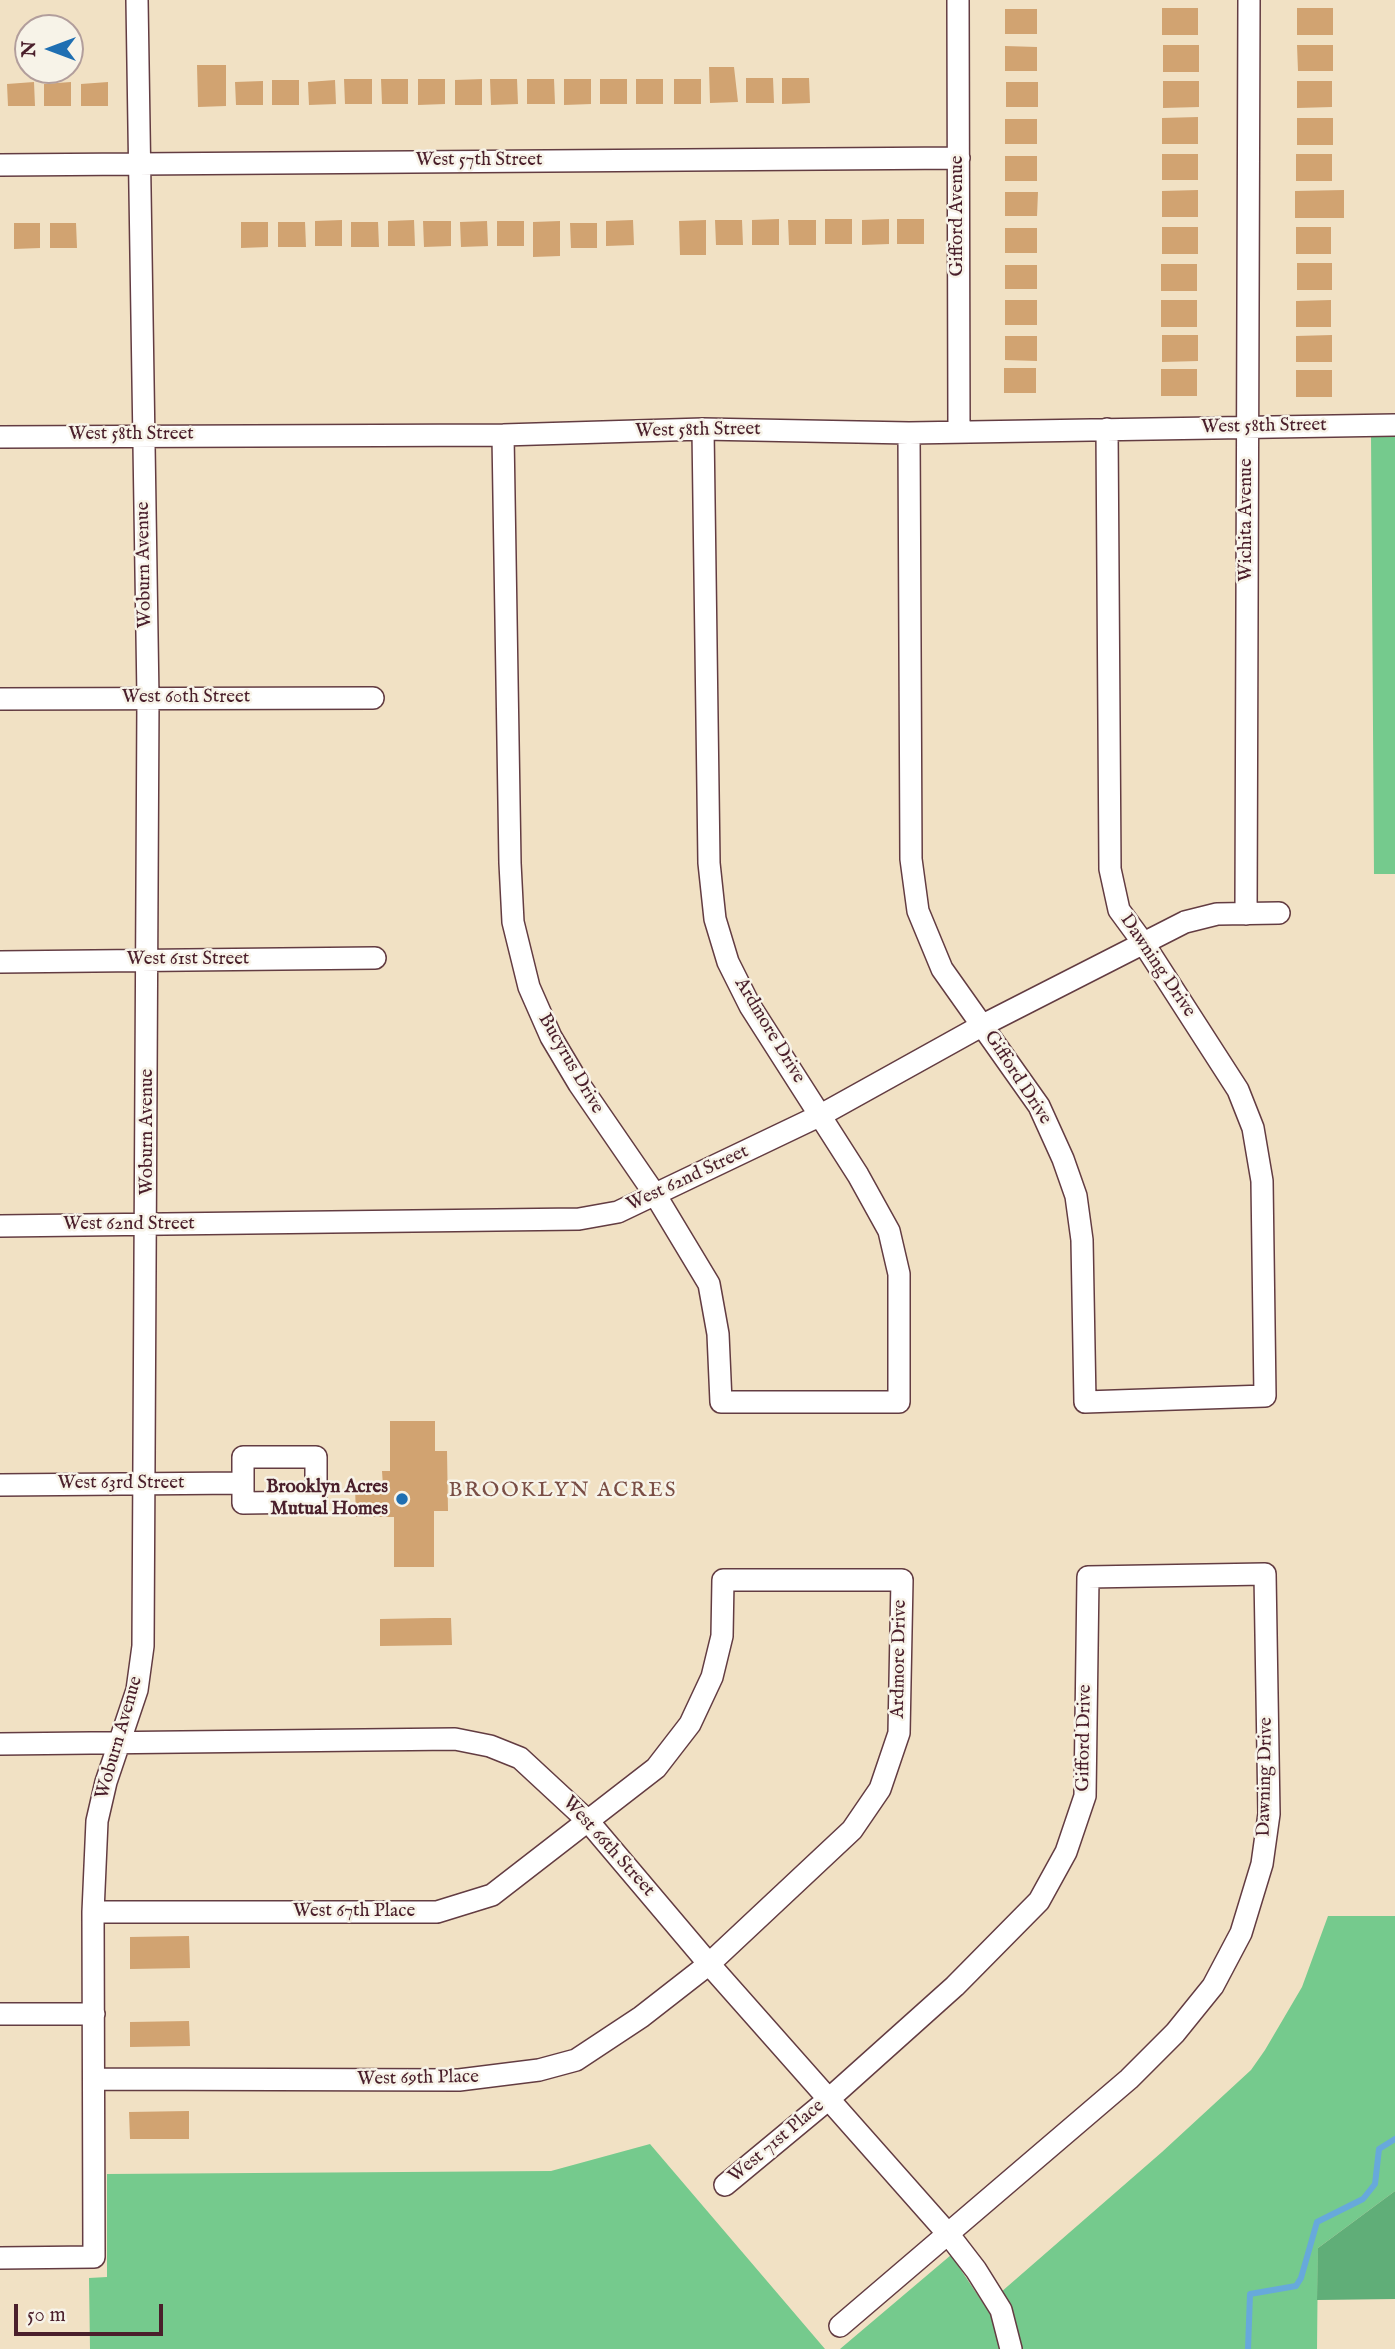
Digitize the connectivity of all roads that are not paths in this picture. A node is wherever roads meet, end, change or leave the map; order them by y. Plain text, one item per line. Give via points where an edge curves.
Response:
1 (137, 0) edge
2 (958, 0) edge
3 (1249, 0) edge
4 (958, 158) junction
5 (0, 164) edge
6 (138, 164) junction
7 (1395, 425) edge
8 (1247, 428) junction
9 (703, 429) junction
10 (1107, 429) junction
11 (958, 432) junction
12 (909, 433) junction
13 (142, 435) junction
14 (503, 435) junction
15 (0, 437) edge
16 (148, 698) junction
17 (373, 698) dead end
18 (0, 699) edge
19 (1279, 913) dead end
20 (1246, 914) junction
21 (1144, 944) junction
22 (375, 958) dead end
23 (148, 960) junction
24 (0, 962) edge
25 (983, 1025) junction
26 (821, 1115) junction
27 (656, 1196) junction
28 (0, 1226) edge
29 (148, 1226) junction
30 (1174, 1399) joint
31 (815, 1402) joint
32 (243, 1483) dead end
33 (144, 1484) junction
34 (0, 1485) edge
35 (1178, 1577) joint
36 (118, 1742) junction
37 (0, 1744) edge
38 (588, 1821) junction
39 (93, 1912) junction
40 (709, 1964) junction
41 (0, 2014) edge
42 (94, 2014) junction
43 (94, 2080) junction
44 (830, 2098) junction
45 (725, 2185) dead end
46 (948, 2235) junction
47 (0, 2258) edge
48 (840, 2326) dead end
49 (1012, 2349) edge

1 - 6 street, Woburn Avenue
2 - 4 street, Gifford Avenue
3 - 8 street, Wichita Avenue
4 - 6 street, West 57th Street
4 - 11 street, Gifford Avenue
5 - 6 street, West 57th Street
6 - 13 street, Woburn Avenue
7 - 8 street, West 58th Street
8 - 10 street, West 58th Street
8 - 20 street, Wichita Avenue
9 - 12 street, West 58th Street
9 - 14 street, West 58th Street
9 - 26 street, Ardmore Drive via 709,863 715,919 728,962 750,1006
10 - 11 street, West 58th Street
10 - 21 street, Dawning Drive via 1110,869 1119,910
11 - 12 street, West 58th Street
12 - 25 street, Gifford Drive via 911,859 918,911 942,969
13 - 14 street, West 58th Street
13 - 15 street, West 58th Street
13 - 16 street, Woburn Avenue
14 - 27 street, Bucyrus Drive via 513,922 529,988 551,1037
16 - 17 street, West 60th Street
16 - 18 street, West 60th Street
16 - 23 street, Woburn Avenue
19 - 20 street, West 62nd Street
20 - 21 street, West 62nd Street via 1217,914 1185,922
21 - 25 street, West 62nd Street
21 - 30 street, Dawning Drive via 1237,1090 1253,1128 1262,1181 1265,1396
22 - 23 street, West 61st Street
23 - 24 street, West 61st Street
23 - 29 street, Woburn Avenue
25 - 26 street, West 62nd Street
25 - 30 street, Gifford Drive via 1039,1106 1076,1196 1082,1240 1085,1402
26 - 27 street, West 62nd Street
26 - 31 street, Ardmore Drive via 889,1231 899,1274 899,1402
27 - 29 street, West 62nd Street via 618,1212 579,1219
27 - 31 street, Bucyrus Drive via 709,1284 718,1334 721,1402
28 - 29 street, West 62nd Street
29 - 33 street, Woburn Avenue
32 - 33 street, West 63rd Street
33 - 34 street, West 63rd Street
33 - 36 street, Woburn Avenue via 144,1646 137,1690
35 - 44 street, Gifford Drive via 1088,1577 1085,1796 1066,1852 1039,1901 1004,1939
35 - 46 street, Dawning Drive via 1265,1574 1269,1814 1262,1864 1241,1933 1213,1986 1175,2033 1129,2080
36 - 37 street, West 66th Street
36 - 38 street, West 66th Street via 455,1739 520,1758
36 - 39 street, Woburn Avenue via 97,1821
38 - 39 street, West 67th Place via 492,1895 437,1912
38 - 40 street, West 66th Street
38 - 40 street, Ardmore Drive via 656,1768 691,1724 716,1664 722,1636 723,1580 902,1580 899,1733 880,1789 852,1830
39 - 42 street, Woburn Avenue
40 - 43 street, West 69th Place via 576,2060 539,2070 459,2081
40 - 44 street, West 66th Street
41 - 42 street
42 - 43 street, Woburn Avenue
43 - 47 street, Woburn Avenue via 94,2257
44 - 45 street, West 71st Place
44 - 46 street, West 66th Street
46 - 48 street
46 - 49 street, West 66th Street via 1001,2311

